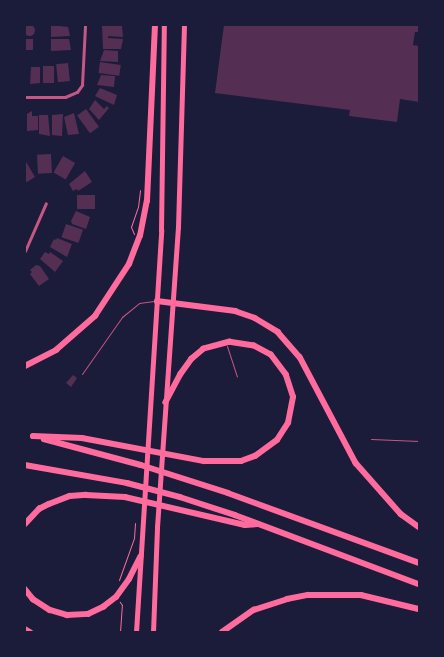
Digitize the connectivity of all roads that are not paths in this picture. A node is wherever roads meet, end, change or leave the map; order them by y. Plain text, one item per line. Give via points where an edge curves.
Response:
1 (85, 25) edge
2 (155, 25) edge
3 (164, 25) edge
4 (184, 25) edge
5 (25, 97) edge
6 (46, 203) dead end
7 (25, 251) edge
8 (157, 300) junction
9 (173, 302) junction
10 (226, 343) junction
11 (25, 366) edge
12 (82, 374) dead end
13 (237, 376) dead end
14 (166, 402) junction
15 (25, 434) edge
16 (33, 436) junction
17 (372, 439) dead end
18 (419, 441) edge
19 (25, 465) edge
20 (25, 524) edge
21 (258, 524) junction
22 (419, 527) edge
23 (140, 557) junction
24 (419, 563) edge
25 (419, 584) edge
26 (25, 589) edge
27 (419, 608) edge
28 (25, 629) edge
29 (153, 631) edge
30 (30, 632) edge
31 (136, 632) edge
32 (222, 632) edge

1 - 5 street via 82,85 77,92 65,97
2 - 11 highway via 147,201 130,264 95,316 56,350
3 - 8 main road
4 - 9 main road via 183,126
6 - 7 street
8 - 9 highway
8 - 12 lane via 131,307
8 - 23 main road
9 - 14 main road
9 - 22 highway via 235,311 278,332 300,357 356,463 401,514
10 - 13 lane
10 - 14 highway via 204,349 192,359 180,374
10 - 16 highway via 245,343 262,350 279,364 291,387 292,408 285,430 267,449 255,456 228,462 204,461 82,438
14 - 29 main road
15 - 16 highway
16 - 24 highway via 142,465 228,493
17 - 18 lane
19 - 21 highway via 127,483
20 - 21 highway via 48,504 70,496 86,495 125,497 245,525
21 - 25 highway
23 - 26 highway via 116,597 88,614 67,615 50,610 41,606
23 - 31 main road
27 - 32 highway via 361,595 308,595 287,598 254,610
28 - 30 highway

